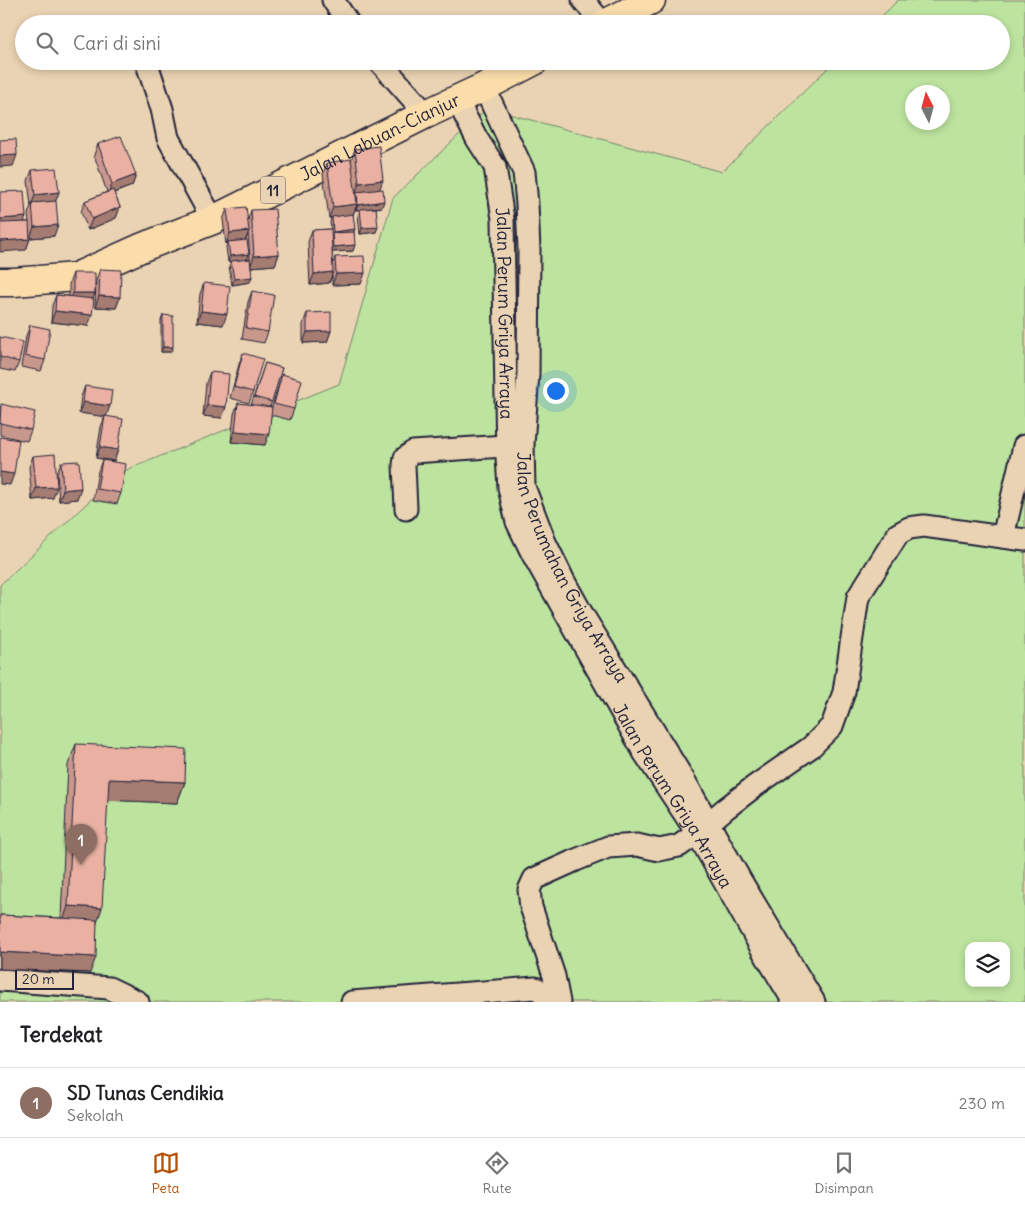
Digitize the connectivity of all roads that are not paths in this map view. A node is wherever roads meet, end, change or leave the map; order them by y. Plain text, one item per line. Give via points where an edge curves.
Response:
1 (333, 0) edge
2 (583, 0) edge
3 (640, 3) edge
4 (342, 15) edge
5 (596, 15) edge
6 (619, 15) edge
7 (149, 70) edge
8 (386, 70) edge
9 (517, 70) edge
10 (484, 87) junction
11 (457, 100) junction
12 (426, 114) junction
13 (213, 220) junction
14 (0, 282) edge
15 (515, 446) junction
16 (1024, 446) edge
17 (406, 509) dead end
18 (1003, 537) junction
19 (1025, 540) edge
20 (703, 828) junction
21 (783, 950) junction
22 (780, 978) junction
23 (0, 980) edge
24 (138, 1002) edge
25 (352, 1002) edge
26 (546, 1002) edge
27 (559, 1002) edge
28 (794, 1002) edge
29 (814, 1002) edge

1 - 4 street
2 - 5 street
3 - 6 highway
7 - 13 street via 168,138
8 - 12 street
9 - 10 highway, Jalan Labuan-Cianjur / 11
10 - 11 highway, Jalan Labuan-Cianjur / 11
10 - 15 street, Jalan Perumahan Griya Arraya via 524,172 527,204 528,374
11 - 12 highway, Jalan Labuan-Cianjur / 11
11 - 15 street, Jalan Perum Griya Arraya via 494,167 503,219
12 - 13 highway, Jalan Labuan-Cianjur / 11
13 - 14 highway, Jalan Labuan-Cianjur / 11 via 76,277
15 - 17 street via 413,452 404,465
15 - 20 street, Jalan Perumahan Griya Arraya via 524,488 560,573 684,780
16 - 18 street
18 - 19 street
18 - 20 street via 924,526 908,528 898,534 858,597 844,692 832,726
20 - 21 street, Jalan Perumahan Griya Arraya via 741,881
20 - 22 street, Jalan Perum Griya Arraya
20 - 27 street via 679,846 659,850 637,846 608,847 534,879 529,890 531,907 554,976
21 - 22 street
21 - 29 street, Jalan Perumahan Griya Arraya
22 - 28 street, Jalan Perum Griya Arraya
23 - 24 street via 109,988
25 - 26 street via 535,988 545,993

